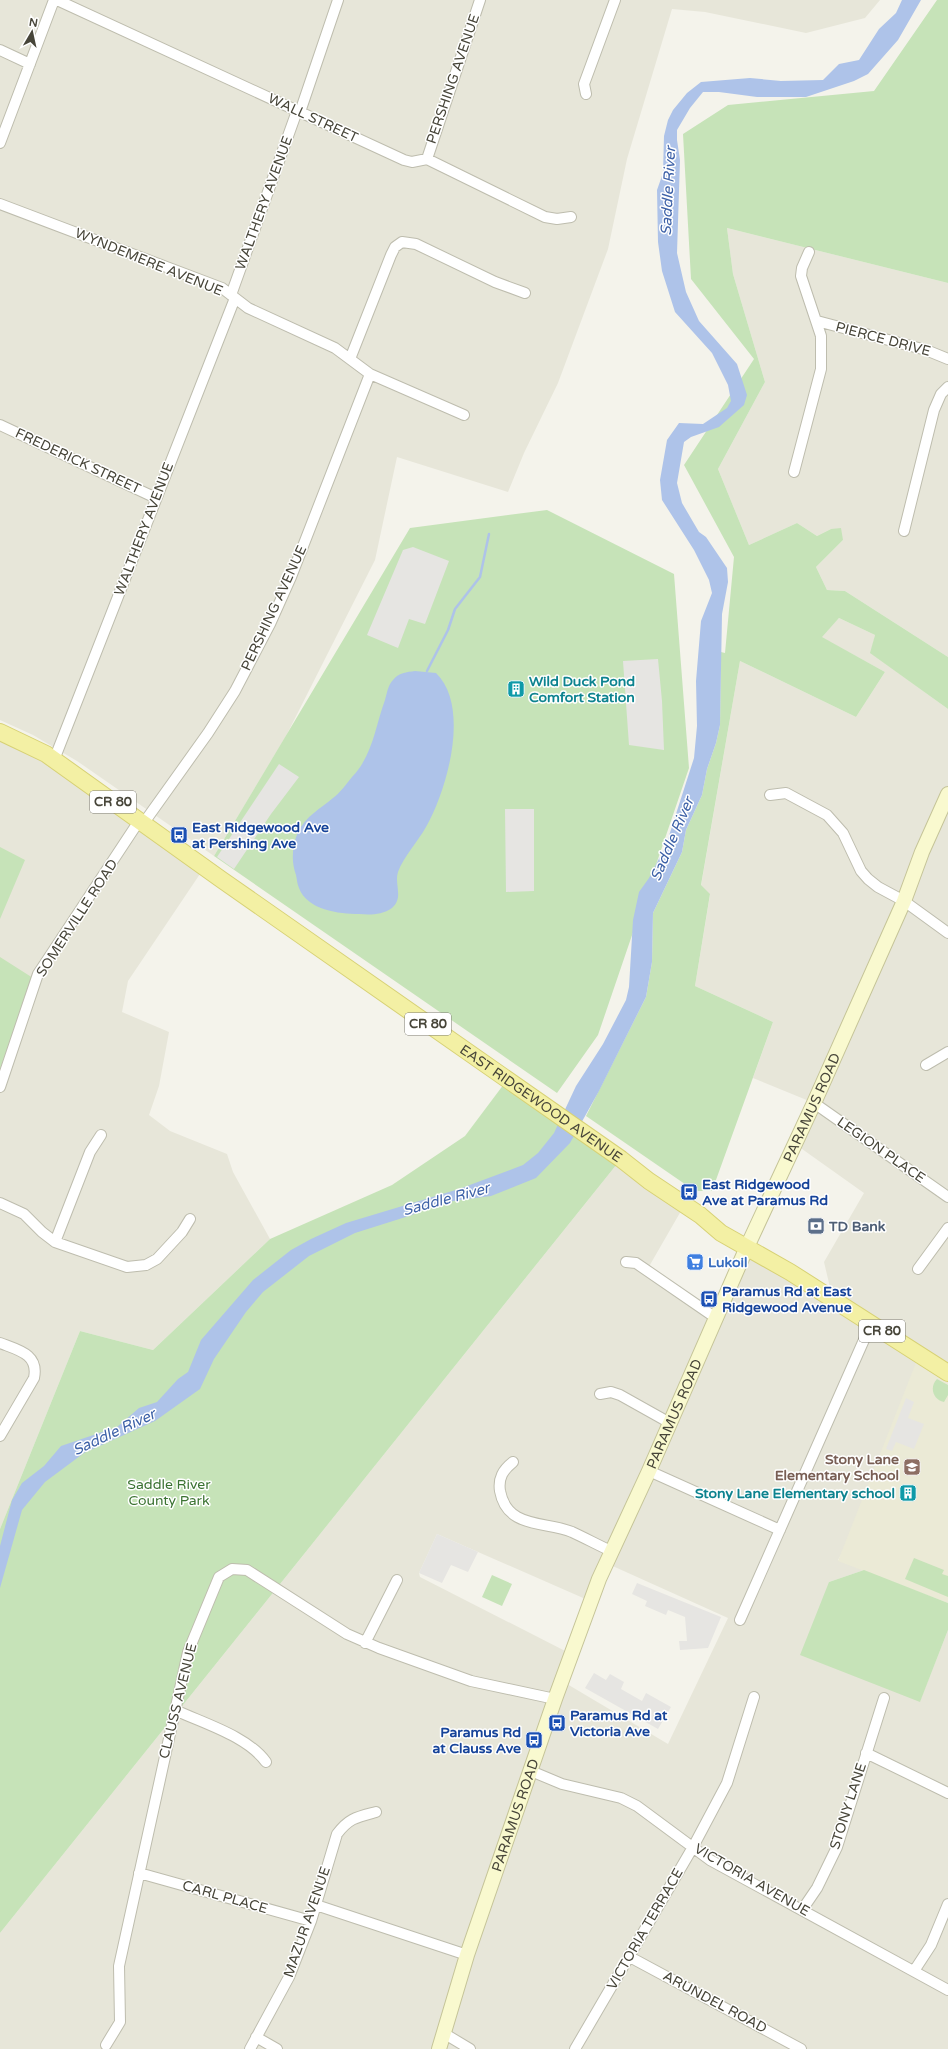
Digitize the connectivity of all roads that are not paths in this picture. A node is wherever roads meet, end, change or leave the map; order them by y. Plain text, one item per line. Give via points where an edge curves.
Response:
1 (56, 0) edge
2 (338, 0) edge
3 (480, 0) edge
4 (615, 0) edge
5 (0, 50) edge
6 (30, 64) junction
7 (586, 94) dead end
8 (299, 111) junction
9 (0, 143) edge
10 (427, 159) junction
11 (0, 204) edge
12 (571, 217) dead end
13 (809, 252) dead end
14 (525, 292) dead end
15 (233, 296) junction
16 (817, 321) junction
17 (350, 359) junction
18 (948, 359) edge
19 (370, 374) junction
20 (948, 387) edge
21 (464, 415) dead end
22 (0, 425) edge
23 (794, 472) dead end
24 (156, 498) junction
25 (904, 531) dead end
26 (0, 732) edge
27 (54, 760) junction
28 (948, 794) edge
29 (770, 795) dead end
30 (141, 823) junction
31 (904, 901) junction
32 (948, 933) edge
33 (948, 1052) edge
34 (926, 1065) dead end
35 (0, 1087) edge
36 (814, 1104) junction
37 (101, 1136) dead end
38 (948, 1197) edge
39 (0, 1202) edge
40 (190, 1219) dead end
41 (948, 1228) edge
42 (55, 1242) junction
43 (747, 1247) junction
44 (626, 1262) dead end
45 (918, 1269) dead end
46 (716, 1318) junction
47 (871, 1324) junction
48 (0, 1343) edge
49 (948, 1373) edge
50 (600, 1394) dead end
51 (670, 1423) junction
52 (0, 1436) edge
53 (513, 1462) dead end
54 (649, 1471) junction
55 (780, 1530) junction
56 (611, 1551) junction
57 (397, 1580) dead end
58 (740, 1620) dead end
59 (365, 1643) junction
60 (754, 1697) dead end
61 (884, 1698) dead end
62 (555, 1699) junction
63 (175, 1710) junction
64 (866, 1753) junction
65 (266, 1762) dead end
66 (531, 1770) junction
67 (948, 1793) edge
68 (376, 1812) dead end
69 (693, 1847) junction
70 (139, 1873) junction
71 (948, 1904) edge
72 (316, 1905) junction
73 (802, 1910) junction
74 (310, 1921) junction
75 (468, 1955) junction
76 (628, 1956) junction
77 (914, 1971) junction
78 (948, 1990) edge
79 (445, 2034) junction
80 (256, 2037) junction
81 (106, 2045) dead end
82 (250, 2049) edge
83 (276, 2049) edge
84 (439, 2049) edge
85 (470, 2049) edge
86 (575, 2049) edge
87 (801, 2049) edge

1 - 6 street
1 - 8 street, WALL STREET
2 - 8 street, WALTHERY AVENUE
3 - 10 street, PERSHING AVENUE
4 - 7 street via 584,84
5 - 6 street
6 - 9 street
8 - 10 street, WALL STREET via 404,160 412,162
8 - 15 street, WALTHERY AVENUE
10 - 12 street via 545,217
11 - 15 street, WYNDEMERE AVENUE via 222,288
13 - 16 street via 801,276
14 - 17 street via 496,282 416,244 402,242 395,247
15 - 17 street, WYNDEMERE AVENUE via 248,308 335,348
15 - 24 street, WALTHERY AVENUE
16 - 18 street, PIERCE DRIVE via 926,350
16 - 23 street via 822,353 821,369
17 - 19 street, WYNDEMERE AVENUE
19 - 21 street, WYNDEMERE AVENUE
19 - 30 street, PERSHING AVENUE via 270,624 235,691 208,734
20 - 25 street via 934,410
22 - 24 street, FREDERICK STREET
24 - 27 street, WALTHERY AVENUE
26 - 27 main road, EAST RIDGEWOOD AVENUE / CR 80
27 - 30 main road, EAST RIDGEWOOD AVENUE / CR 80
28 - 31 main road, PARAMUS ROAD
29 - 31 street via 786,793 827,815 843,833 861,871 868,879
30 - 35 street, SOMERVILLE ROAD via 38,974
30 - 43 main road, EAST RIDGEWOOD AVENUE / CR 80 via 621,1159 721,1233
31 - 32 street
31 - 36 main road, PARAMUS ROAD
33 - 34 street
36 - 38 street, LEGION PLACE
36 - 43 main road, PARAMUS ROAD
37 - 42 street via 90,1152
39 - 42 street via 24,1214
40 - 42 street via 182,1232 157,1259 136,1267 127,1267
41 - 45 street
43 - 46 main road, PARAMUS ROAD
43 - 47 main road, EAST RIDGEWOOD AVENUE / CR 80
44 - 46 street via 636,1263
46 - 51 main road, PARAMUS ROAD
47 - 49 main road, EAST RIDGEWOOD AVENUE / CR 80
47 - 55 street
48 - 52 street via 31,1357 34,1364 34,1378
50 - 51 street via 611,1392 620,1395
51 - 54 main road, PARAMUS ROAD
53 - 56 street via 504,1469 499,1487 511,1512 519,1519 571,1532
54 - 55 street
54 - 56 main road, PARAMUS ROAD
55 - 58 street
56 - 62 main road, PARAMUS ROAD via 591,1598
57 - 59 street
59 - 62 street, CLAUSS AVENUE via 472,1681
59 - 63 street, CLAUSS AVENUE via 247,1570 232,1569 225,1572 216,1582 188,1652
60 - 69 street, VICTORIA TERRACE via 727,1783
61 - 64 street, STONY LANE
62 - 66 main road, PARAMUS ROAD
63 - 65 street via 247,1743 260,1753
63 - 70 street, CLAUSS AVENUE
64 - 67 street
64 - 73 street, STONY LANE via 836,1847 817,1888
66 - 69 street, VICTORIA AVENUE via 562,1784 621,1798 653,1816
66 - 75 main road, PARAMUS ROAD
68 - 72 street, MAZUR AVENUE via 346,1822 337,1834
69 - 73 street, VICTORIA AVENUE
69 - 76 street, VICTORIA TERRACE
70 - 74 street, CARL PLACE
70 - 81 street, CLAUSS AVENUE via 119,1966 120,2022
71 - 77 street via 931,1945
72 - 74 street, MAZUR AVENUE
72 - 75 street
73 - 77 street, VICTORIA AVENUE
74 - 80 street, MAZUR AVENUE via 289,1978
75 - 79 main road, PARAMUS ROAD
76 - 86 street, VICTORIA TERRACE
76 - 87 street, ARUNDEL ROAD
77 - 78 street, VICTORIA AVENUE
79 - 84 main road, PARAMUS ROAD
79 - 85 street
80 - 82 street, MAZUR AVENUE
80 - 83 street

